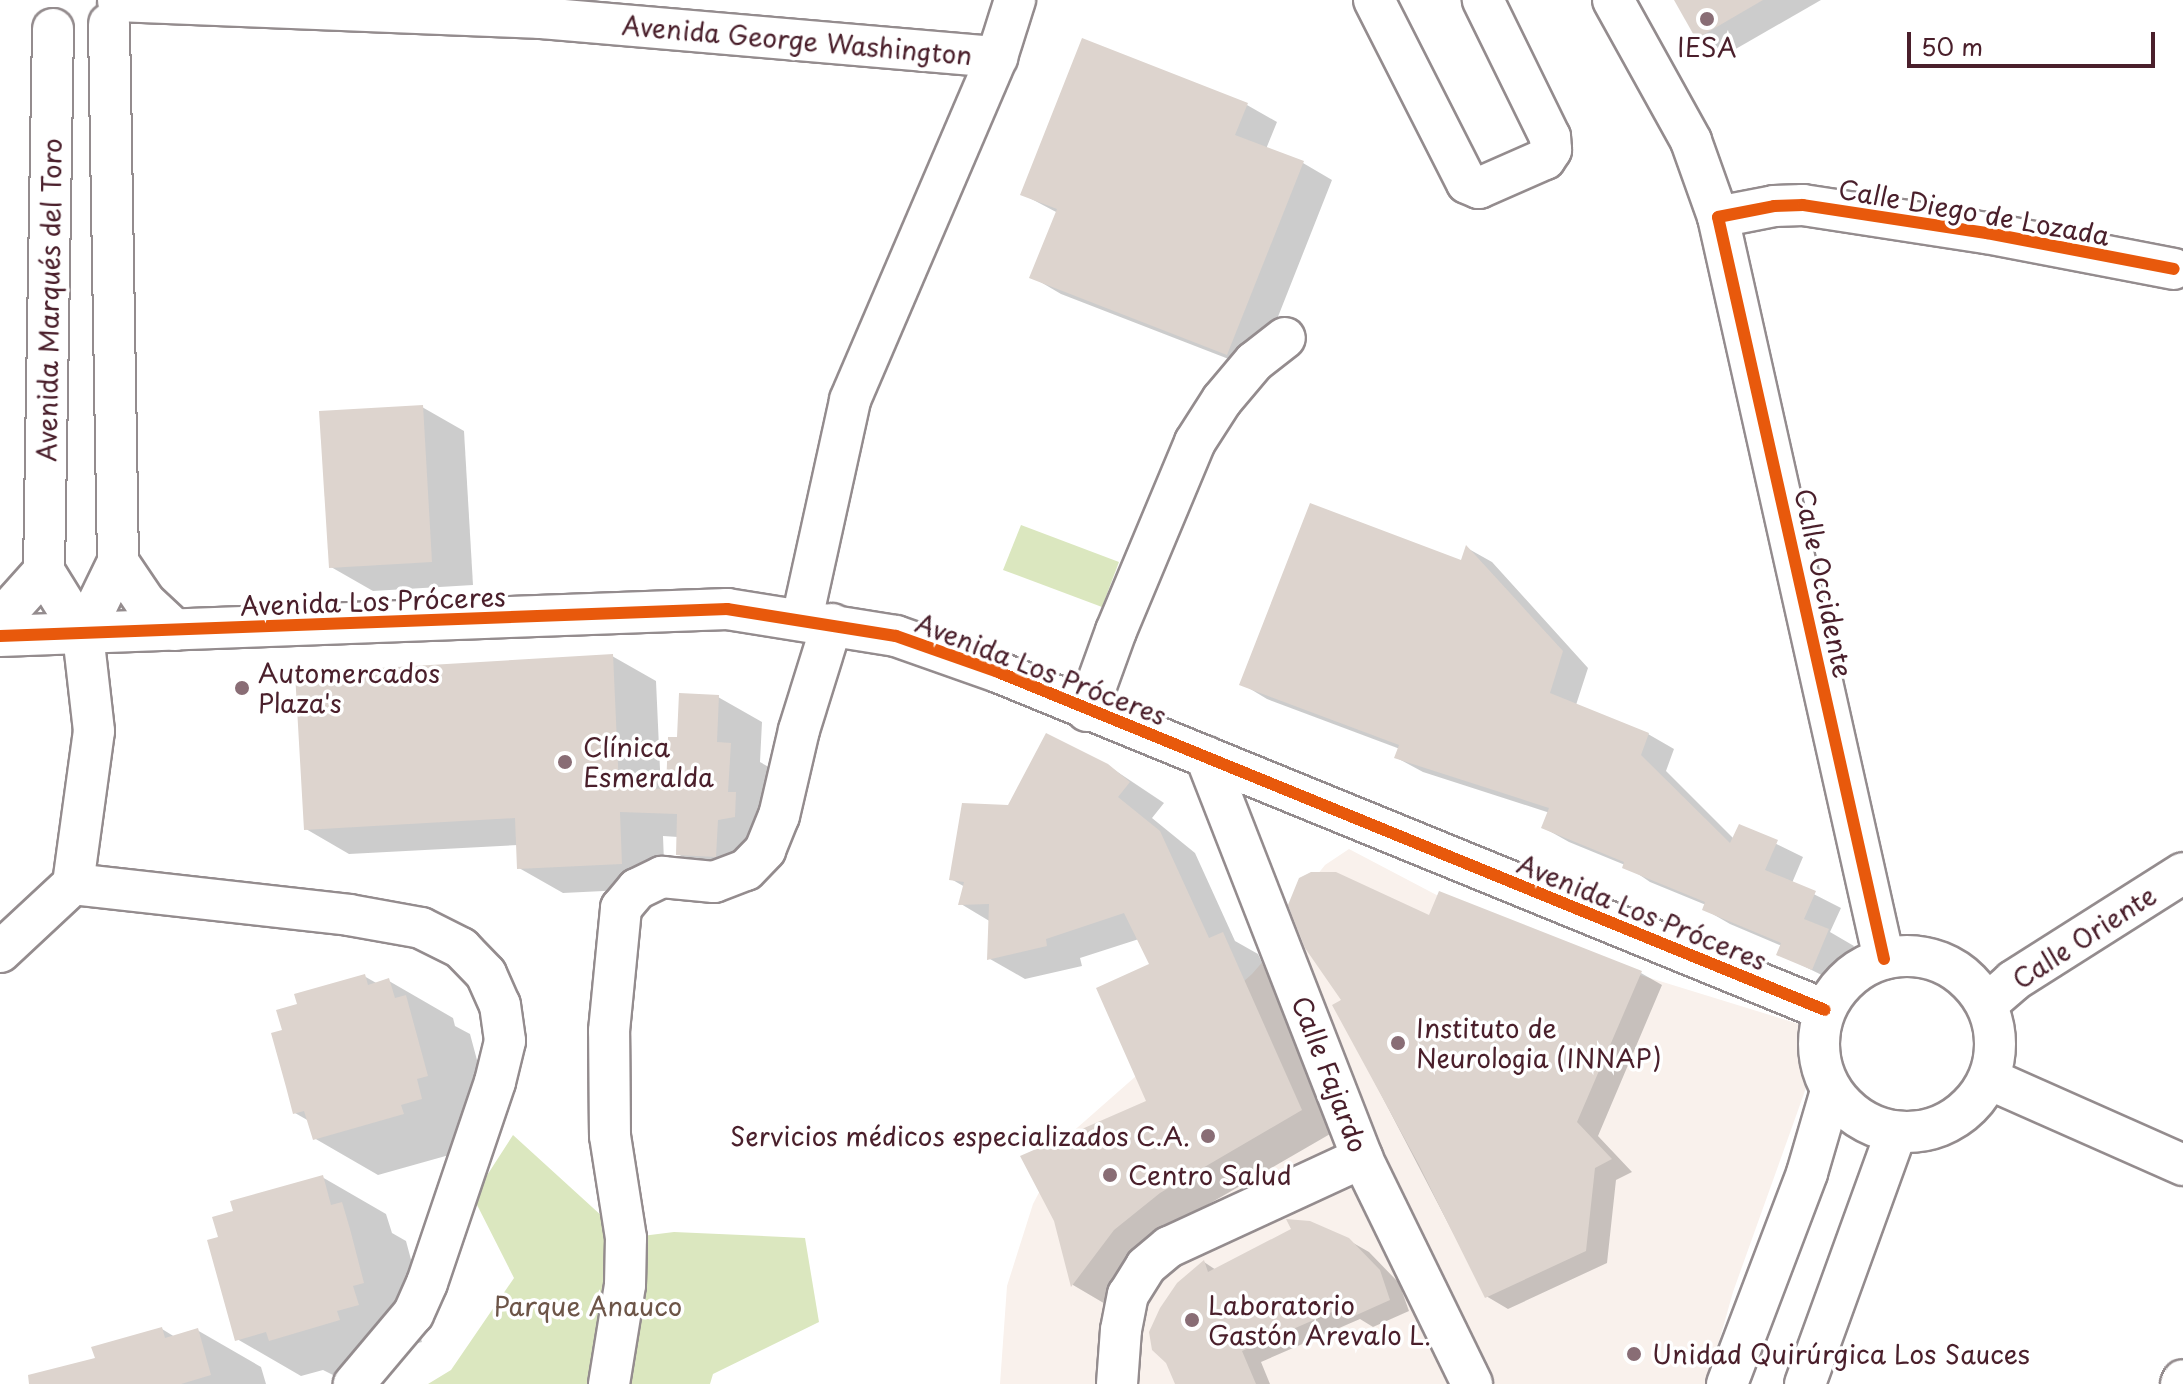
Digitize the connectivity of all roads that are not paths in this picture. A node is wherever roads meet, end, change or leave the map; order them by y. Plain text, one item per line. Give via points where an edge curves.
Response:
1 (1015, 0) edge
2 (1374, 0) edge
3 (1483, 0) edge
4 (1613, 0) edge
5 (115, 8) edge
6 (541, 9) edge
7 (46, 15) edge
8 (997, 57) junction
9 (1718, 217) junction
10 (2180, 270) edge
11 (1285, 338) dead end
12 (118, 562) junction
13 (44, 571) junction
14 (0, 620) edge
15 (817, 622) junction
16 (175, 630) junction
17 (83, 634) junction
18 (0, 636) edge
19 (1087, 711) junction
20 (1206, 757) junction
21 (2183, 873) edge
22 (73, 884) junction
23 (0, 952) edge
24 (1884, 959) junction
25 (1987, 1004) junction
26 (1825, 1010) junction
27 (1989, 1079) junction
28 (1831, 1091) junction
29 (1896, 1133) junction
30 (1362, 1158) junction
31 (2181, 1166) edge
32 (354, 1384) edge
33 (609, 1384) edge
34 (1117, 1384) edge
35 (1472, 1384) edge
36 (1727, 1384) edge
37 (1805, 1384) edge

1 - 8 street
2 - 3 street via 1467,183 1479,188 1545,159 1551,150 1550,137
4 - 9 street, Calle Occidente via 1691,141
5 - 6 street, Avenida George Washington
5 - 7 street, Avenida Marqués del Toro via 100,32 76,39
5 - 12 street
6 - 8 street, Avenida George Washington
7 - 13 street, Avenida Marqués del Toro
8 - 15 street via 850,400
9 - 10 street, Calle Diego de Lozada via 1803,205
9 - 24 street, Calle Occidente
11 - 19 street via 1254,362 1195,442
12 - 16 street via 145,602
12 - 17 street
13 - 14 street
13 - 17 street
15 - 16 street, Avenida Los Próceres via 727,609
15 - 19 street, Avenida Los Próceres via 896,636
15 - 33 street via 799,730 779,816 765,850 746,870 714,882 662,877 637,889 621,908 609,1031 610,1136 626,1238 625,1285
16 - 17 street, Avenida Los Próceres
17 - 18 street, Avenida Los Próceres
17 - 22 street via 94,731
19 - 20 street, Avenida Los Próceres
20 - 26 street, Avenida Los Próceres
20 - 30 street, Calle Fajardo
21 - 25 street, Calle Oriente via 2013,981
22 - 23 street
22 - 32 street via 421,928 461,948 486,974 500,1005 505,1041 495,1082 413,1314
24 - 25 street via 1920,957 1954,968
24 - 26 street via 1859,969
25 - 27 street via 1996,1054
26 - 28 street via 1818,1051
27 - 29 street via 1978,1098 1941,1126
27 - 31 street
28 - 29 street via 1859,1119
28 - 36 street via 1807,1173
29 - 37 street
30 - 34 street via 1169,1247 1146,1266 1128,1295
30 - 35 street, Calle Fajardo

